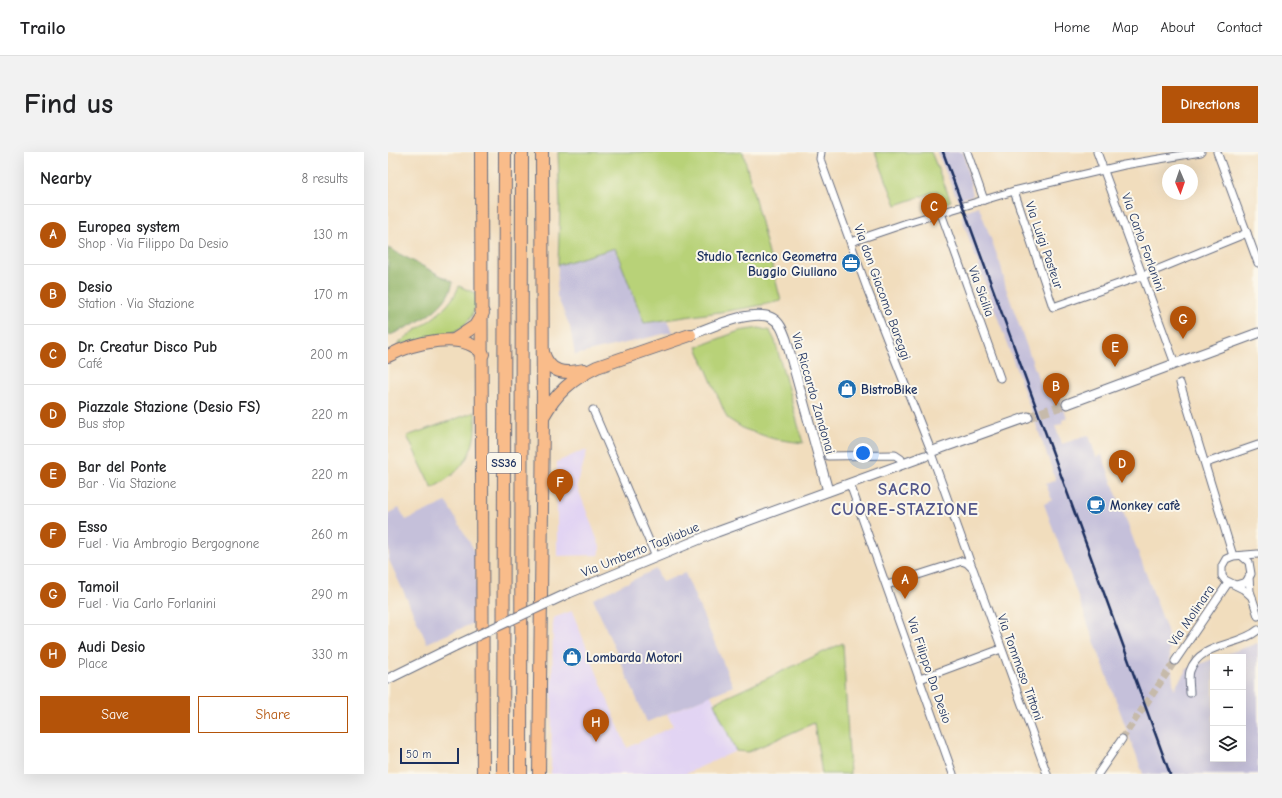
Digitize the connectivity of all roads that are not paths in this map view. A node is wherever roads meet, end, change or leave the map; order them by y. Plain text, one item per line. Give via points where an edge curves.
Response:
1 (481, 152) edge
2 (505, 152) edge
3 (522, 152) edge
4 (542, 152) edge
5 (967, 152) edge
6 (1097, 152) edge
7 (1201, 152) edge
8 (1217, 152) edge
9 (820, 155) edge
10 (1104, 171) junction
11 (1014, 191) junction
12 (984, 200) junction
13 (941, 212) junction
14 (1247, 233) junction
15 (852, 242) junction
16 (1258, 263) edge
17 (1144, 275) junction
18 (483, 313) junction
19 (1258, 333) edge
20 (690, 335) joint
21 (454, 340) junction
22 (542, 347) junction
23 (483, 354) junction
24 (388, 356) edge
25 (1175, 364) junction
26 (597, 367) junction
27 (1000, 378) dead end
28 (1180, 383) dead end
29 (1067, 404) tunnel mouth
30 (593, 410) dead end
31 (1028, 417) tunnel mouth
32 (543, 418) junction
33 (1258, 445) edge
34 (928, 453) junction
35 (828, 456) dead end
36 (906, 463) junction
37 (1206, 463) junction
38 (850, 484) junction
39 (828, 491) junction
40 (965, 550) junction
41 (1258, 554) edge
42 (1233, 556) junction
43 (1242, 556) junction
44 (656, 557) junction
45 (962, 561) junction
46 (1258, 562) edge
47 (973, 569) junction
48 (1251, 570) junction
49 (1250, 578) junction
50 (1232, 584) junction
51 (887, 585) junction
52 (1252, 597) junction
53 (1258, 616) edge
54 (1258, 630) edge
55 (1001, 649) junction
56 (1175, 661) tunnel mouth
57 (388, 679) edge
58 (920, 679) junction
59 (1190, 693) dead end
60 (1122, 739) tunnel mouth
61 (483, 774) edge
62 (504, 774) edge
63 (521, 774) edge
64 (539, 774) edge
65 (953, 774) edge
66 (1047, 774) edge
67 (1098, 774) edge

1 - 18 highway
2 - 62 highway, SS36
3 - 63 highway, SS36
4 - 22 highway
5 - 12 street
6 - 10 street, Via Carlo Forlanini
7 - 10 street via 1124,165
8 - 14 street
9 - 15 street, Via don Giacomo Bareggi
10 - 11 street
10 - 17 street, Via Carlo Forlanini
11 - 12 street
11 - 17 street, Via Luigi Pasteur via 1053,307
12 - 13 street
13 - 15 street
13 - 27 street, Via Sicilia
14 - 16 street
14 - 17 street
15 - 34 street, Via don Giacomo Bareggi via 868,291 924,434
17 - 25 street, Via Carlo Forlanini
18 - 21 highway via 475,326
18 - 23 highway
19 - 25 street
20 - 26 highway
20 - 39 street, Via Riccardo Zandonai via 754,315 771,318 779,325 786,339
21 - 23 highway via 477,346
21 - 24 highway via 413,346
22 - 26 highway via 545,359 554,369 566,373
22 - 32 highway
23 - 61 highway
25 - 29 street
26 - 32 highway via 572,381 559,392
28 - 37 street
30 - 44 street
31 - 34 street, Via Umberto Tagliabue
32 - 64 highway
33 - 37 street
34 - 36 street, Via Umberto Tagliabue
34 - 40 street, Via Tommaso Tittoni via 936,468
35 - 36 street via 895,455
36 - 38 street, Via Umberto Tagliabue
37 - 42 street
38 - 39 street, Via Umberto Tagliabue
38 - 51 street, Via Filippo Da Desio
39 - 44 street, Via Umberto Tagliabue
40 - 45 street
40 - 47 street, Via Tommaso Tittoni
41 - 43 street
42 - 43 street
42 - 50 street, Via Molinara via 1226,559 1222,566 1222,576
43 - 48 street via 1249,562
44 - 57 street, Via Umberto Tagliabue, bridge via 569,593
45 - 47 street
45 - 51 street
46 - 48 street
47 - 55 street, Via Tommaso Tittoni
48 - 49 street
49 - 50 street via 1244,583
49 - 52 street
50 - 52 street via 1243,588
50 - 56 street, Via Molinara
51 - 58 street, Via Filippo Da Desio
52 - 53 street
54 - 59 street via 1250,636 1202,653 1190,671
55 - 58 street
55 - 66 street, Via Tommaso Tittoni
58 - 65 street, Via Filippo Da Desio
60 - 67 street

